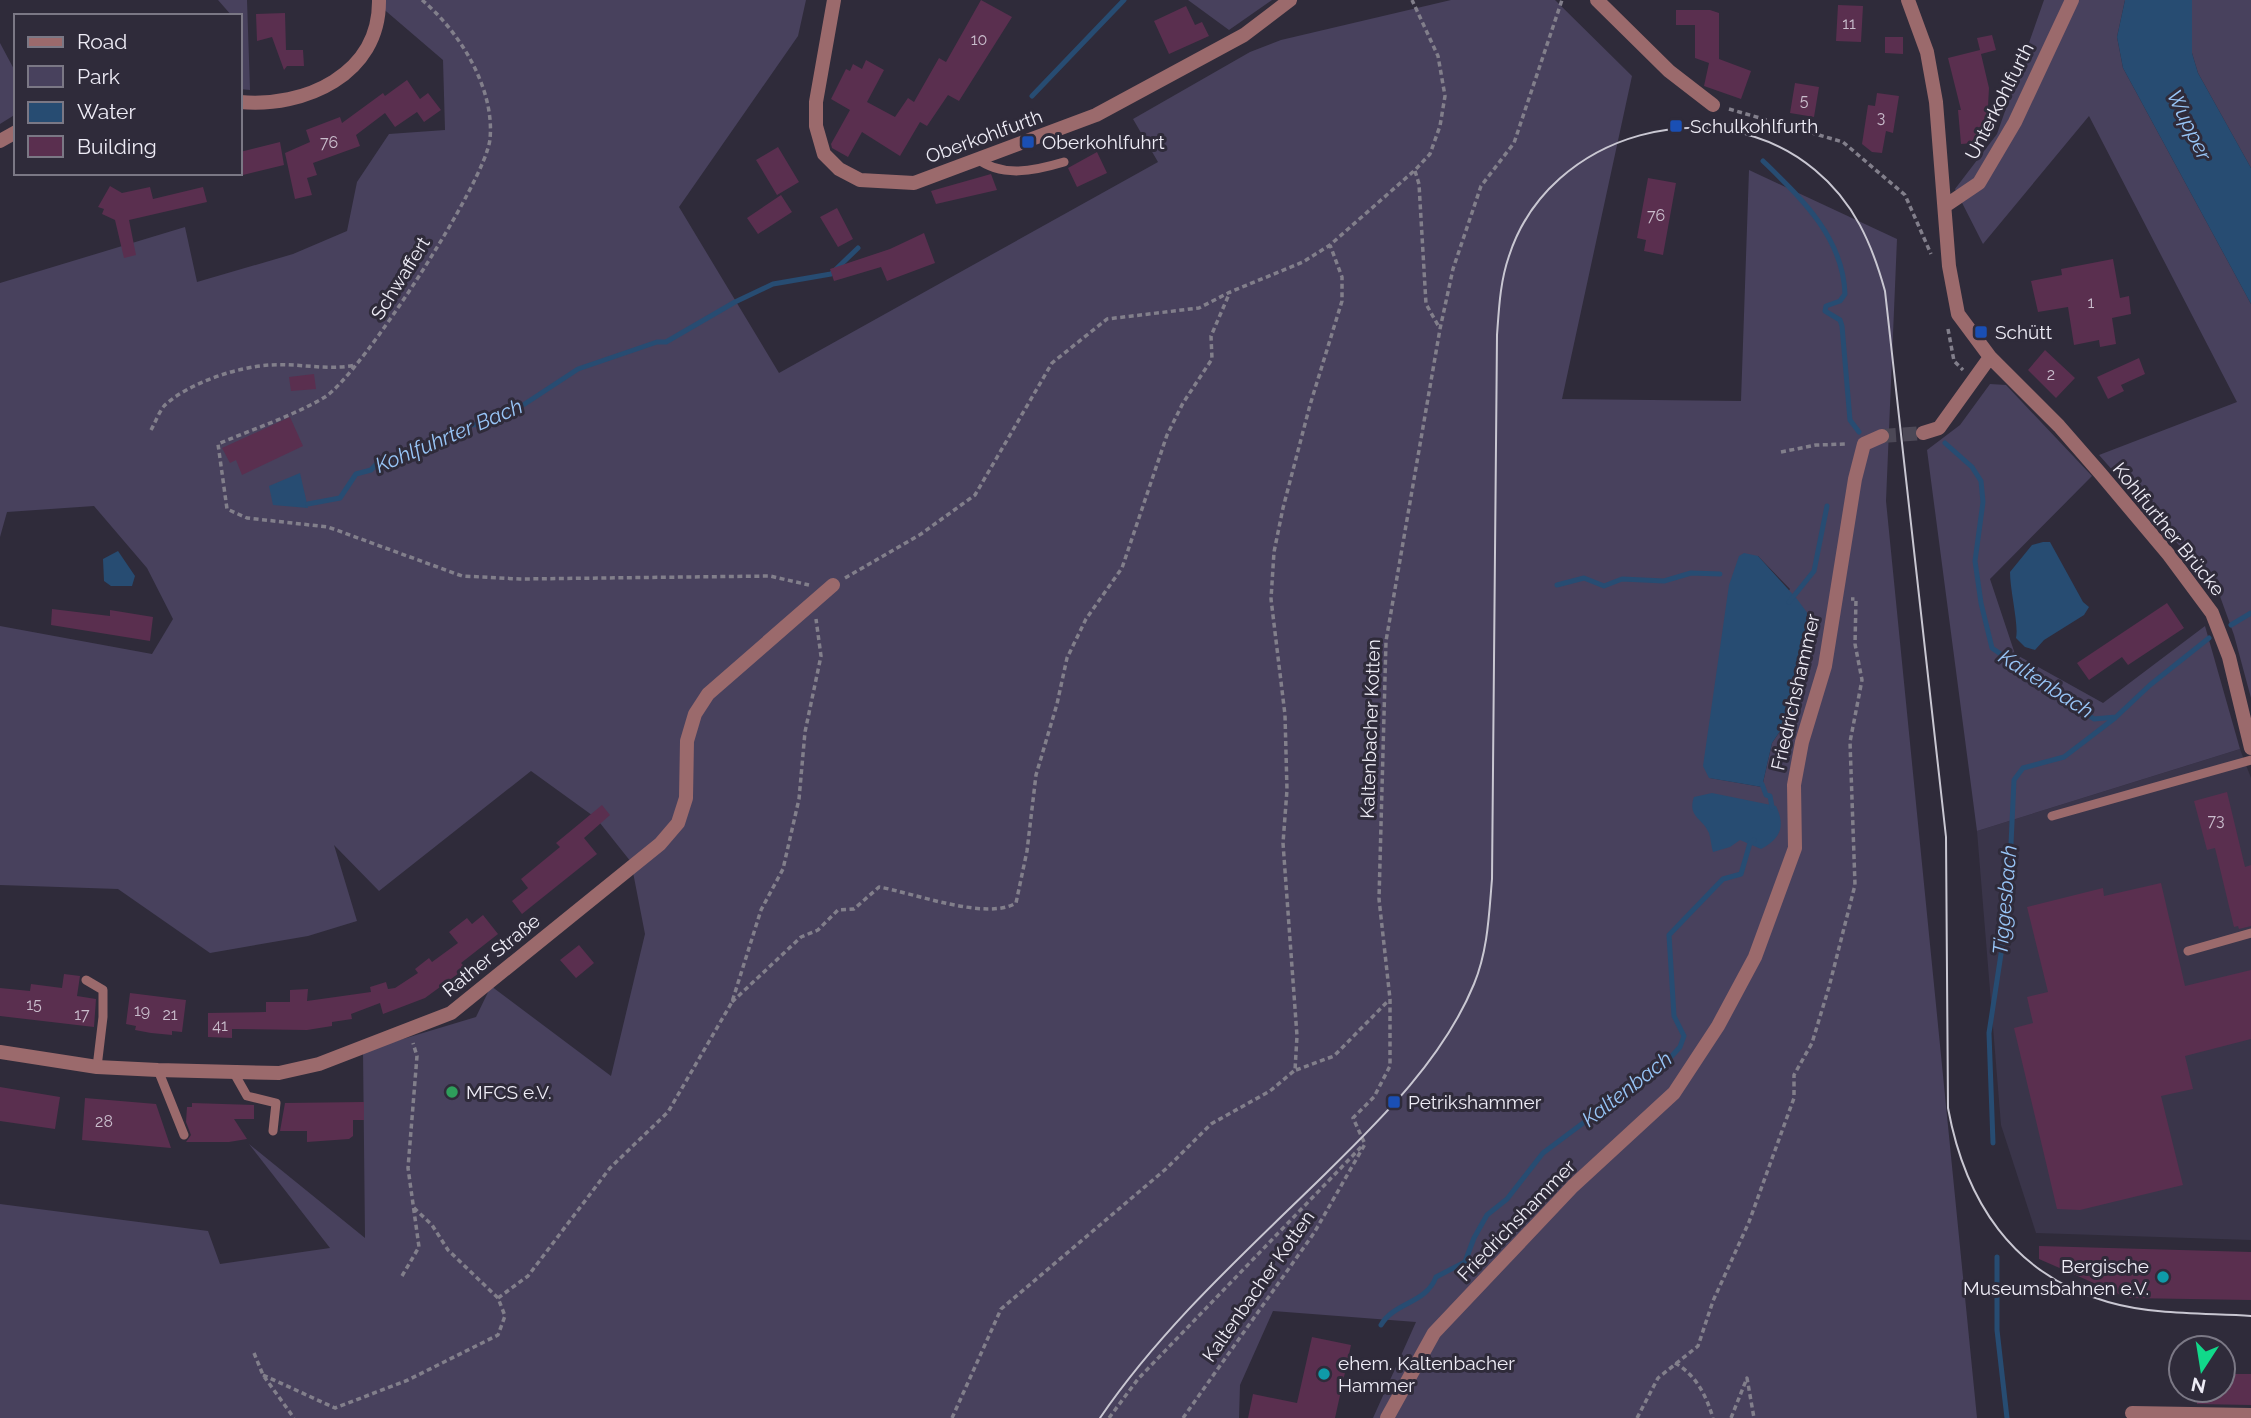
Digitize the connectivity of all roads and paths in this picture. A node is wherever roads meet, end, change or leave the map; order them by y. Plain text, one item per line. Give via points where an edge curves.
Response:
1 (379, 0) edge
2 (422, 0) edge
3 (834, 0) edge
4 (1290, 0) edge
5 (1412, 0) edge
6 (1562, 0) edge
7 (1597, 0) edge
8 (1909, 0) edge
9 (2073, 0) edge
10 (242, 102) edge
11 (1713, 105) joint
12 (976, 158) junction
13 (1064, 162) dead end
14 (1415, 170) junction
15 (1945, 206) junction
16 (1330, 245) junction
17 (1935, 263) dead end
18 (1230, 292) junction
19 (1440, 329) junction
20 (1990, 357) junction
21 (356, 365) junction
22 (151, 430) dead end
23 (1923, 433) tunnel mouth
24 (1882, 436) tunnel mouth
25 (1864, 444) junction
26 (1781, 452) dead end
27 (828, 589) junction
28 (811, 603) junction
29 (1833, 616) junction
30 (2251, 748) edge
31 (2251, 760) edge
32 (2052, 816) dead end
33 (2251, 933) edge
34 (2188, 951) dead end
35 (86, 980) dead end
36 (1390, 999) junction
37 (732, 1002) junction
38 (407, 1028) junction
39 (0, 1052) edge
40 (97, 1067) junction
41 (159, 1070) junction
42 (1295, 1070) junction
43 (234, 1073) junction
44 (273, 1131) dead end
45 (184, 1135) dead end
46 (1365, 1144) junction
47 (413, 1207) junction
48 (402, 1276) dead end
49 (498, 1298) junction
50 (254, 1353) dead end
51 (1675, 1363) junction
52 (263, 1375) junction
53 (2132, 1413) dead end
54 (2251, 1415) edge
55 (294, 1418) edge
56 (952, 1418) edge
57 (1108, 1418) edge
58 (1183, 1418) edge
59 (1387, 1418) edge
60 (1637, 1418) edge
61 (1713, 1418) edge
62 (1731, 1418) edge
63 (1754, 1418) edge

1 - 10 street via 370,41 356,64 339,79 296,99
2 - 21 path, Schwaffert via 443,18 480,78 490,140 456,215 388,326
3 - 12 street, Oberkohlfurth via 816,102 816,126 824,154 860,180 914,183
4 - 12 street, Oberkohlfurth via 1244,35 1096,115
5 - 14 path via 1438,56 1445,96 1430,155
6 - 19 path, Kaltenbacher Kotten via 1514,143 1480,186 1453,269
7 - 11 street via 1669,71
8 - 15 street, Unterkohlfurth via 1927,52 1936,103
9 - 15 street, Unterkohlfurth via 2015,121 1979,183
11 - 17 path via 1843,142 1905,195
12 - 13 lane via 988,167 1022,171
14 - 16 path
14 - 19 path via 1426,304
15 - 20 street via 1958,314
16 - 18 path via 1303,262
16 - 42 path via 1342,277 1342,302 1283,508 1273,552 1271,599 1285,715 1283,843 1297,1036
18 - 27 path via 1199,308 1107,318 1052,363 975,495 921,534
18 - 37 path via 1211,336 1212,359 1167,435 1122,568 1086,619 1067,658 1036,775 1016,903 1005,909 980,909 879,887 854,909 838,910 818,930 801,937
19 - 36 path, Kaltenbacher Kotten via 1385,641 1379,899
20 - 23 street via 1939,428
20 - 30 street, Kohlfurther Brücke via 2059,426 2212,613 2229,657
21 - 22 path via 332,370 268,365 238,371 194,386 164,407
21 - 27 path, Schwaffert via 327,396 218,444 227,509 247,518 328,527 462,576 770,576
24 - 25 street
25 - 26 path via 1816,445
25 - 29 street, Friedrichshammer
27 - 28 street, Rather Straße
28 - 37 path via 821,656 799,799 783,869 761,910
28 - 38 street, Rather Straße via 708,694 695,713 687,741 686,798 678,823 660,844 451,1013
29 - 51 path via 1844,614 1855,598 1855,644 1862,680 1850,742 1855,885 1812,1043 1794,1075 1794,1098 1738,1251 1713,1301 1698,1346
29 - 59 street, Friedrichshammer via 1794,785 1795,848 1755,957 1718,1026 1674,1093 1573,1186 1434,1332
31 - 32 lane
33 - 34 lane
35 - 40 lane via 103,990
36 - 42 path via 1334,1056
36 - 46 path, Kaltenbacher Kotten via 1390,1066 1374,1097 1353,1118
37 - 49 path via 668,1112 610,1168 528,1276
38 - 43 street, Rather Straße via 319,1064 279,1073
38 - 47 path via 417,1056 408,1168
39 - 40 street, Rather Straße
40 - 41 street, Rather Straße
41 - 43 street, Rather Straße
41 - 45 lane
42 - 56 path via 1270,1091 1211,1124 1167,1168 1001,1309
43 - 44 lane via 247,1096 276,1104
46 - 57 path via 1138,1379
46 - 58 path, Kaltenbacher Kotten via 1314,1233
47 - 48 path via 419,1247
47 - 49 path via 432,1225 447,1250
49 - 52 path via 506,1316 498,1335 408,1380 335,1408
50 - 52 path
51 - 60 path via 1658,1378
51 - 61 path via 1688,1370 1707,1398
52 - 55 path
53 - 54 street
62 - 63 path via 1747,1378

